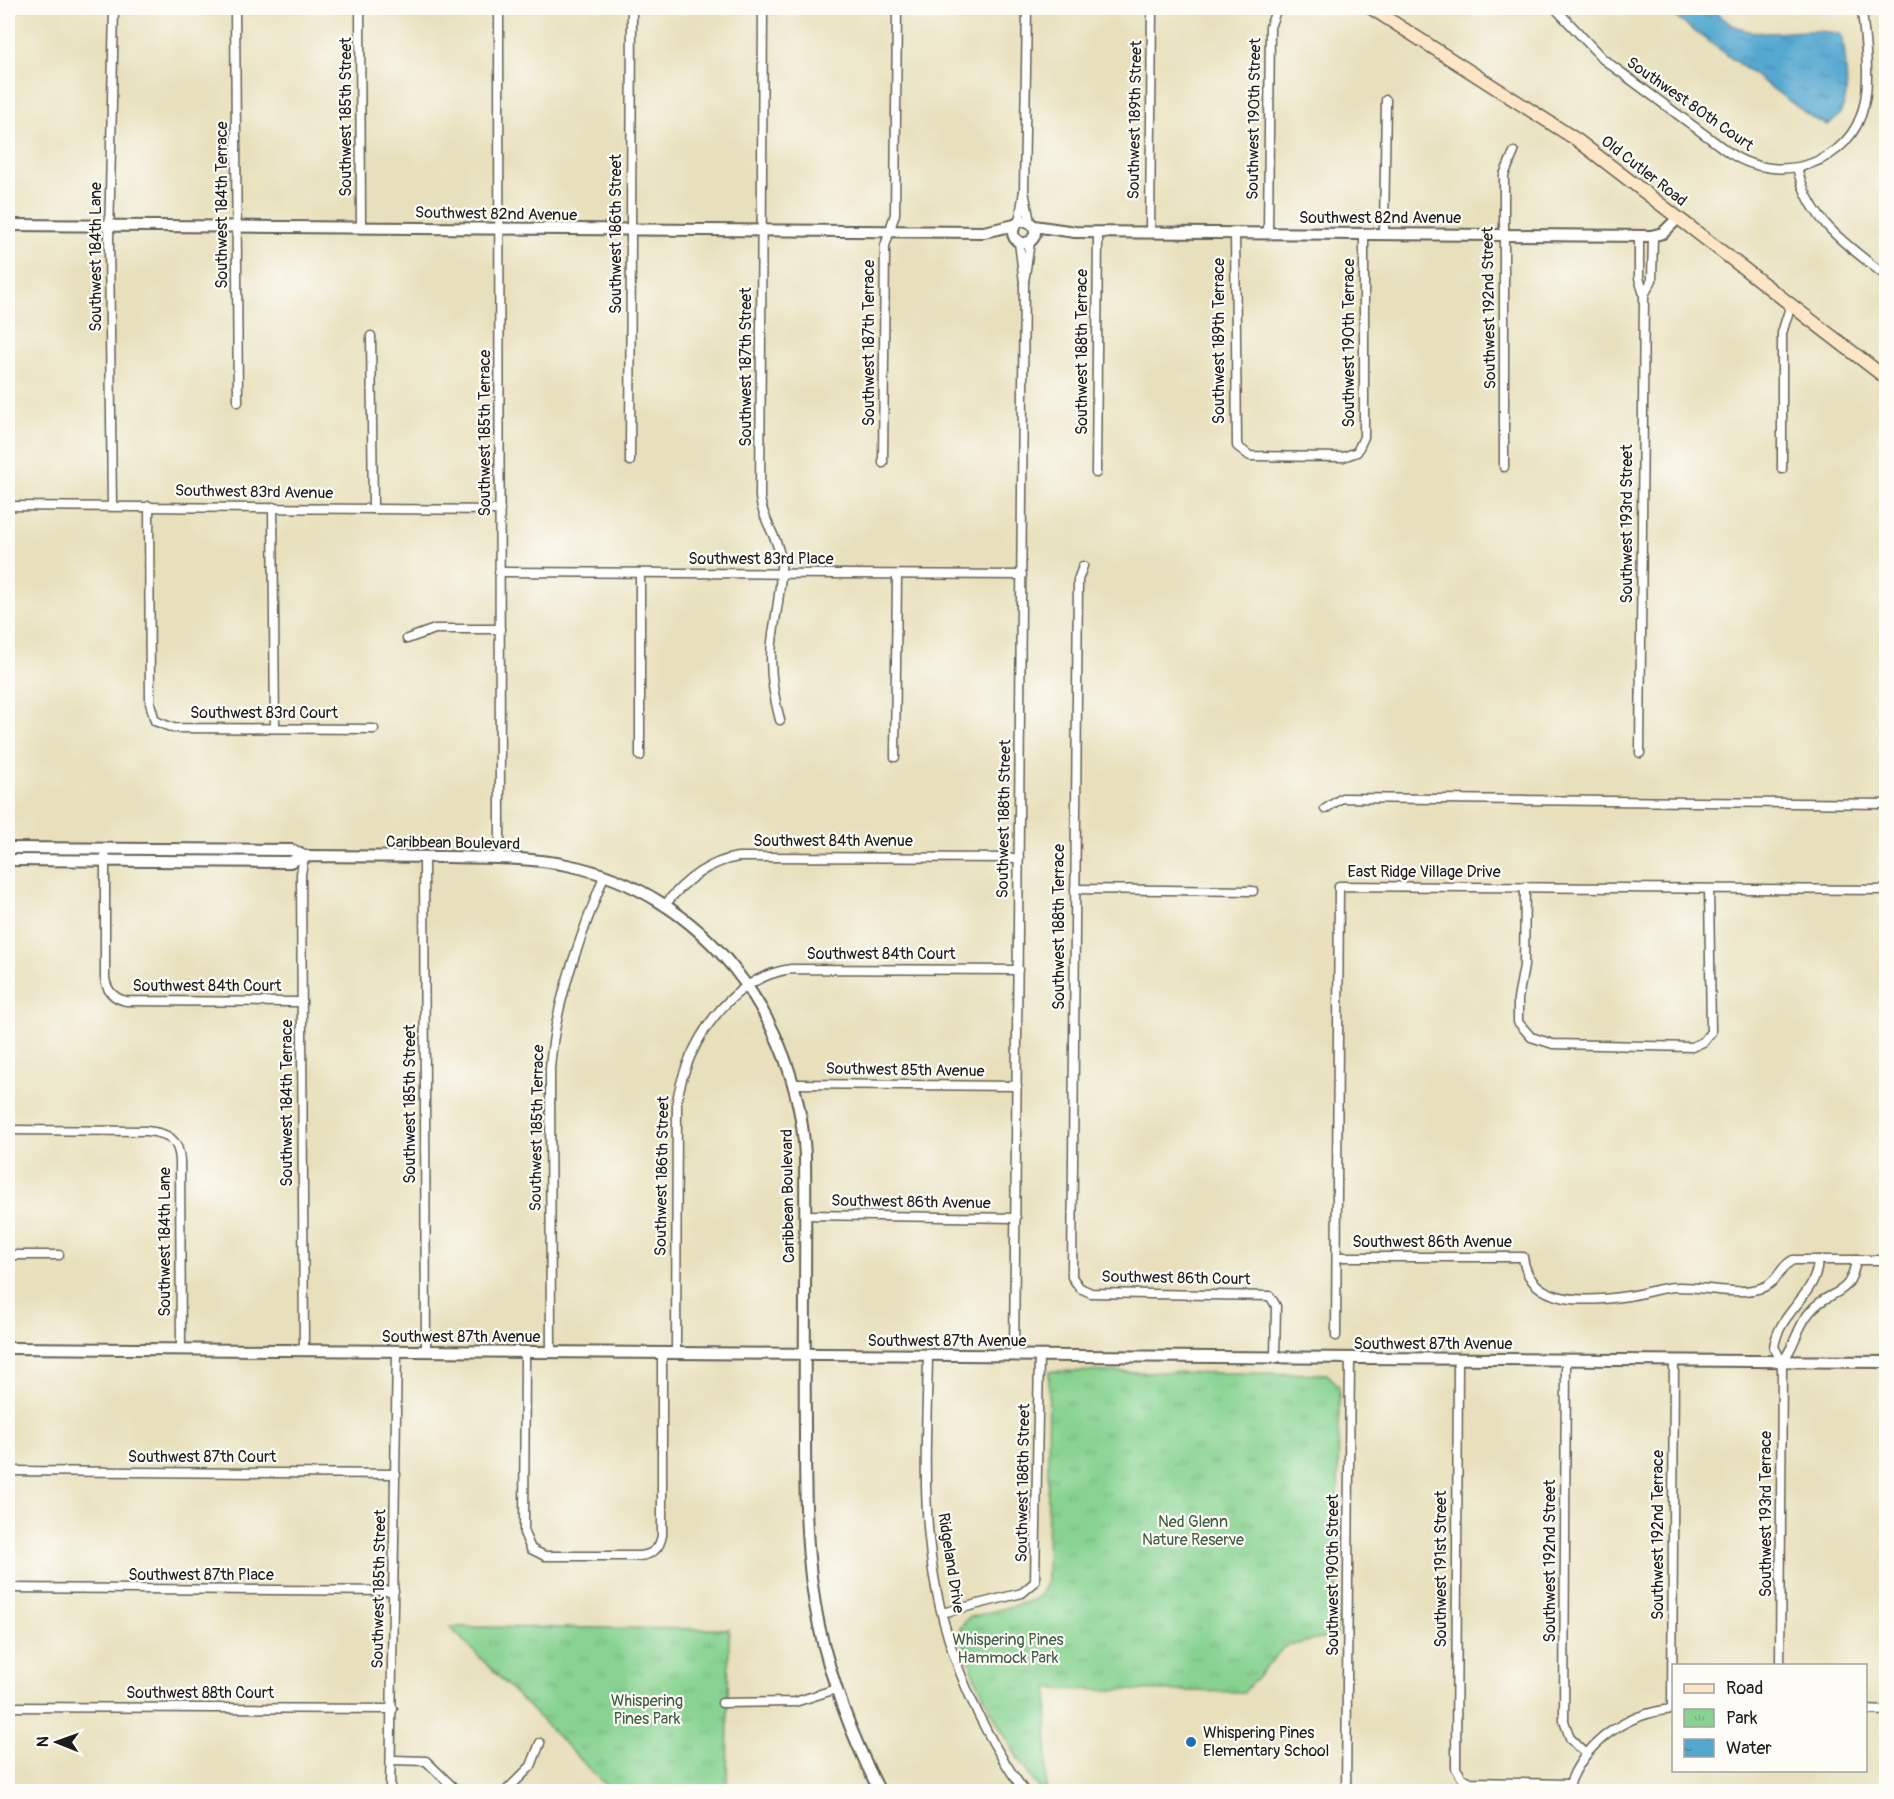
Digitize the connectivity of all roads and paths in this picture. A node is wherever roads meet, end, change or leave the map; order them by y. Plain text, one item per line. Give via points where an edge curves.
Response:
1 (114, 8) edge
2 (235, 8) edge
3 (360, 8) edge
4 (500, 8) edge
5 (632, 8) edge
6 (763, 8) edge
7 (897, 8) edge
8 (1027, 8) edge
9 (1152, 8) edge
10 (1277, 8) edge
11 (1371, 8) edge
12 (1555, 8) edge
13 (1862, 8) edge
14 (1386, 100) dead end
15 (1514, 152) dead end
16 (1797, 168) junction
17 (1024, 191) junction
18 (1678, 218) junction
19 (1017, 224) junction
20 (8, 225) edge
21 (110, 225) junction
22 (237, 226) junction
23 (361, 227) junction
24 (499, 229) junction
25 (630, 230) junction
26 (761, 232) junction
27 (890, 232) junction
28 (984, 232) junction
29 (1098, 232) junction
30 (1150, 232) junction
31 (1234, 232) junction
32 (1268, 232) junction
33 (1364, 233) junction
34 (1384, 233) junction
35 (1503, 234) junction
36 (1027, 235) junction
37 (1639, 236) junction
38 (1653, 236) junction
39 (1639, 270) junction
40 (1653, 270) junction
41 (1887, 276) edge
42 (1644, 295) junction
43 (1791, 304) junction
44 (371, 336) dead end
45 (1887, 378) edge
46 (238, 402) dead end
47 (1356, 452) joint
48 (630, 461) dead end
49 (883, 463) dead end
50 (1504, 467) dead end
51 (1782, 469) dead end
52 (1096, 473) dead end
53 (8, 506) edge
54 (112, 506) junction
55 (148, 506) junction
56 (273, 507) junction
57 (373, 509) junction
58 (500, 510) junction
59 (1083, 566) dead end
60 (499, 572) junction
61 (640, 573) junction
62 (781, 574) junction
63 (897, 575) junction
64 (1022, 575) junction
65 (500, 629) junction
66 (407, 639) dead end
67 (780, 720) dead end
68 (275, 728) junction
69 (374, 729) dead end
70 (1640, 753) dead end
71 (640, 756) dead end
72 (895, 757) dead end
73 (1887, 804) edge
74 (1325, 809) dead end
75 (8, 848) edge
76 (105, 854) junction
77 (304, 856) junction
78 (424, 857) junction
79 (500, 858) junction
80 (1019, 858) junction
81 (8, 860) edge
82 (604, 876) junction
83 (1525, 887) junction
84 (1075, 889) junction
85 (1709, 889) junction
86 (1887, 890) edge
87 (1254, 891) dead end
88 (664, 906) junction
89 (1018, 970) junction
90 (748, 987) junction
91 (302, 1002) junction
92 (794, 1084) junction
93 (1017, 1086) junction
94 (8, 1130) edge
95 (805, 1215) junction
96 (1016, 1218) junction
97 (8, 1254) edge
98 (59, 1255) dead end
99 (1337, 1257) junction
100 (1818, 1260) junction
101 (1856, 1260) junction
102 (1887, 1260) edge
103 (1080, 1288) joint
104 (1807, 1292) junction
105 (1819, 1304) junction
106 (1785, 1318) junction
107 (1800, 1327) junction
108 (1336, 1336) dead end
109 (8, 1348) edge
110 (181, 1350) junction
111 (304, 1351) junction
112 (397, 1351) junction
113 (426, 1351) junction
114 (525, 1352) junction
115 (551, 1352) junction
116 (662, 1353) junction
117 (676, 1353) junction
118 (804, 1355) junction
119 (928, 1356) junction
120 (1014, 1356) junction
121 (1039, 1356) junction
122 (1275, 1358) junction
123 (1350, 1359) junction
124 (1458, 1359) junction
125 (1566, 1360) junction
126 (1674, 1361) junction
127 (1782, 1362) junction
128 (1887, 1362) edge
129 (8, 1471) edge
130 (396, 1474) junction
131 (8, 1588) edge
132 (394, 1591) junction
133 (942, 1613) junction
134 (1673, 1664) edge
135 (1780, 1664) edge
136 (836, 1689) junction
137 (722, 1703) dead end
138 (8, 1707) edge
139 (393, 1709) junction
140 (1672, 1709) edge
141 (1867, 1710) edge
142 (1887, 1711) edge
143 (540, 1743) dead end
144 (1586, 1754) junction
145 (392, 1760) junction
146 (1568, 1788) edge
147 (390, 1791) edge
148 (458, 1791) edge
149 (505, 1791) edge
150 (880, 1791) edge
151 (1025, 1791) edge
152 (1346, 1791) edge

1 - 21 street, Southwest 184th Lane
2 - 22 street, Southwest 184th Terrace
3 - 23 street, Southwest 185th Street
4 - 24 street, Southwest 185th Terrace
5 - 25 street, Southwest 186th Street
6 - 26 street, Southwest 187th Street
7 - 27 street, Southwest 187th Terrace via 895,214
8 - 17 street, Southwest 188th Street
9 - 30 street, Southwest 189th Street
10 - 32 street, Southwest 190th Street via 1270,27
11 - 18 main road, Old Cutler Road via 1577,140
12 - 16 street, Southwest 80th Court via 1603,59 1731,154 1758,166
13 - 16 street via 1867,86 1860,119 1835,151
14 - 34 street
15 - 35 street, Southwest 192nd Street via 1504,175
16 - 41 street via 1808,200 1824,224
17 - 19 street, Southwest 188th Street
17 - 36 street, Southwest 188th Street
18 - 38 street via 1663,233
18 - 43 main road, Old Cutler Road
19 - 28 street, Southwest 82nd Avenue
19 - 36 street
19 - 36 street, Southwest 82nd Avenue
20 - 21 street, Southwest 82nd Avenue
21 - 22 street, Southwest 82nd Avenue
21 - 54 street, Southwest 184th Lane
22 - 23 street, Southwest 82nd Avenue
22 - 46 street, Southwest 184th Terrace
23 - 24 street, Southwest 82nd Avenue
24 - 25 street, Southwest 82nd Avenue
24 - 58 street, Southwest 185th Terrace
25 - 26 street, Southwest 82nd Avenue
25 - 48 street, Southwest 186th Street
26 - 27 street, Southwest 82nd Avenue
26 - 62 street, Southwest 187th Street via 760,497 780,552
27 - 28 street, Southwest 82nd Avenue
27 - 49 street, Southwest 187th Terrace via 885,246
28 - 36 street, Southwest 82nd Avenue
29 - 30 street, Southwest 82nd Avenue
29 - 36 street, Southwest 82nd Avenue
29 - 52 street, Southwest 188th Terrace
30 - 31 street, Southwest 82nd Avenue
31 - 32 street, Southwest 82nd Avenue
31 - 47 street, Southwest 189th Terrace via 1234,434 1239,449 1254,456 1343,458
32 - 33 street, Southwest 82nd Avenue
33 - 34 street, Southwest 82nd Avenue
33 - 47 street, Southwest 190th Terrace via 1364,437
34 - 35 street, Southwest 82nd Avenue
35 - 37 street, Southwest 82nd Avenue
35 - 50 street, Southwest 192nd Street
36 - 64 street, Southwest 188th Street
37 - 38 street, Southwest 82nd Avenue
37 - 39 street, Southwest 193rd Street
38 - 40 street, Southwest 193rd Street
39 - 40 street
39 - 42 street, Southwest 193rd Street
40 - 42 street, Southwest 193rd Street
42 - 70 street, Southwest 193rd Street
43 - 45 main road, Old Cutler Road
43 - 51 street via 1782,333
44 - 57 street
53 - 54 street, Southwest 83rd Avenue
54 - 55 street, Southwest 83rd Avenue
55 - 56 street, Southwest 83rd Avenue
55 - 68 street, Southwest 83rd Court via 150,703 155,721 172,728
56 - 57 street, Southwest 83rd Avenue
56 - 68 street
57 - 58 street, Southwest 83rd Avenue
58 - 60 street, Southwest 185th Terrace
59 - 84 street, Southwest 188th Terrace via 1078,580
60 - 61 street, Southwest 83rd Place
60 - 65 street, Southwest 185th Terrace
61 - 62 street, Southwest 83rd Place
61 - 71 street
62 - 63 street, Southwest 83rd Place
62 - 67 street, Southwest 187th Street via 771,668
63 - 64 street, Southwest 83rd Place
63 - 72 street
64 - 80 street, Southwest 188th Street
65 - 66 street via 435,629
65 - 79 street, Southwest 185th Terrace
68 - 69 street, Southwest 83rd Court
73 - 74 street via 1342,798
75 - 76 street
76 - 77 street, Caribbean Boulevard via 292,850
76 - 81 street
76 - 91 street, Southwest 84th Court via 105,977 113,995 126,1001
77 - 78 street, Caribbean Boulevard
77 - 91 street, Southwest 184th Terrace
78 - 79 street, Caribbean Boulevard
78 - 113 street, Southwest 185th Street
79 - 82 street, Caribbean Boulevard via 553,862
80 - 88 street, Southwest 84th Avenue via 738,857 697,873
80 - 89 street, Southwest 188th Street
82 - 88 street, Caribbean Boulevard
82 - 115 street, Southwest 185th Terrace via 562,993 553,1038
83 - 85 street, East Ridge Village Drive
83 - 85 street via 1524,966 1517,1014 1520,1025 1531,1037 1553,1044 1685,1048 1703,1042 1711,1032
83 - 99 street, East Ridge Village Drive via 1339,886
84 - 87 street
84 - 103 street, Southwest 188th Terrace via 1071,1269
85 - 86 street, East Ridge Village Drive
88 - 90 street, Caribbean Boulevard via 710,942
89 - 90 street, Southwest 84th Court via 791,969 768,974
89 - 93 street, Southwest 188th Street
90 - 92 street, Caribbean Boulevard via 775,1031
90 - 117 street, Southwest 186th Street via 724,1006 706,1028 688,1059 678,1092
91 - 111 street, Southwest 184th Terrace
92 - 93 street, Southwest 85th Avenue
92 - 95 street, Caribbean Boulevard via 804,1143
93 - 96 street, Southwest 188th Street
94 - 110 street, Southwest 184th Lane via 147,1131 171,1136 178,1146 180,1161
95 - 96 street, Southwest 86th Avenue
95 - 118 street, Caribbean Boulevard
96 - 120 street, Southwest 188th Street
97 - 98 street
99 - 100 street, Southwest 86th Avenue via 1523,1257 1527,1274 1538,1289 1567,1298 1628,1297 1670,1287 1760,1288 1775,1280 1790,1261
99 - 108 street, East Ridge Village Drive
100 - 101 street, Southwest 86th Avenue
100 - 104 street, Southwest 193rd Terrace via 1817,1274
101 - 102 street, Southwest 86th Avenue
101 - 105 street via 1849,1284
103 - 122 street, Southwest 86th Court via 1091,1293 1272,1297 1276,1306
104 - 105 street
104 - 106 street, Southwest 193rd Terrace
105 - 107 street
106 - 107 street
106 - 127 street, Southwest 193rd Terrace via 1774,1347
107 - 127 street via 1793,1349
109 - 110 street, Southwest 87th Avenue
110 - 111 street, Southwest 87th Avenue
111 - 112 street, Southwest 87th Avenue
112 - 113 street, Southwest 87th Avenue
112 - 130 street, Southwest 185th Street
113 - 114 street, Southwest 87th Avenue
114 - 115 street, Southwest 87th Avenue
114 - 116 street via 524,1533 531,1549 540,1555 557,1556 639,1556 656,1550 662,1534
115 - 116 street, Southwest 87th Avenue
116 - 117 street, Southwest 87th Avenue
117 - 118 street, Southwest 87th Avenue
118 - 119 street, Southwest 87th Avenue
118 - 136 street, Caribbean Boulevard via 808,1554 819,1626
119 - 120 street, Southwest 87th Avenue
119 - 133 street, Ridgeland Drive via 927,1517
120 - 121 street, Southwest 87th Avenue
121 - 122 street, Southwest 87th Avenue
121 - 133 street, Southwest 188th Street via 1035,1581 1026,1592
122 - 123 street, Southwest 87th Avenue
123 - 124 street, Southwest 87th Avenue
123 - 152 street, Southwest 190th Street
124 - 125 street, Southwest 87th Avenue
124 - 146 street, Southwest 191st Street via 1455,1763 1462,1778 1474,1782
125 - 126 street, Southwest 87th Avenue
125 - 144 street, Southwest 192nd Street via 1564,1721 1570,1738
126 - 127 street, Southwest 87th Avenue
126 - 134 street, Southwest 192nd Terrace
127 - 128 street, Southwest 87th Avenue
127 - 135 street, Southwest 193rd Terrace
129 - 130 street, Southwest 87th Court
130 - 132 street, Southwest 185th Street
131 - 132 street, Southwest 87th Place
132 - 139 street, Southwest 185th Street
133 - 151 street, Ridgeland Drive via 961,1674 982,1722
136 - 137 street via 795,1702
136 - 150 street, Caribbean Boulevard
138 - 139 street, Southwest 88th Court
139 - 145 street, Southwest 185th Street
140 - 144 street via 1646,1714 1616,1727
141 - 142 street
143 - 149 street via 531,1766
144 - 146 street
145 - 147 street, Southwest 185th Street
145 - 148 street via 426,1761

